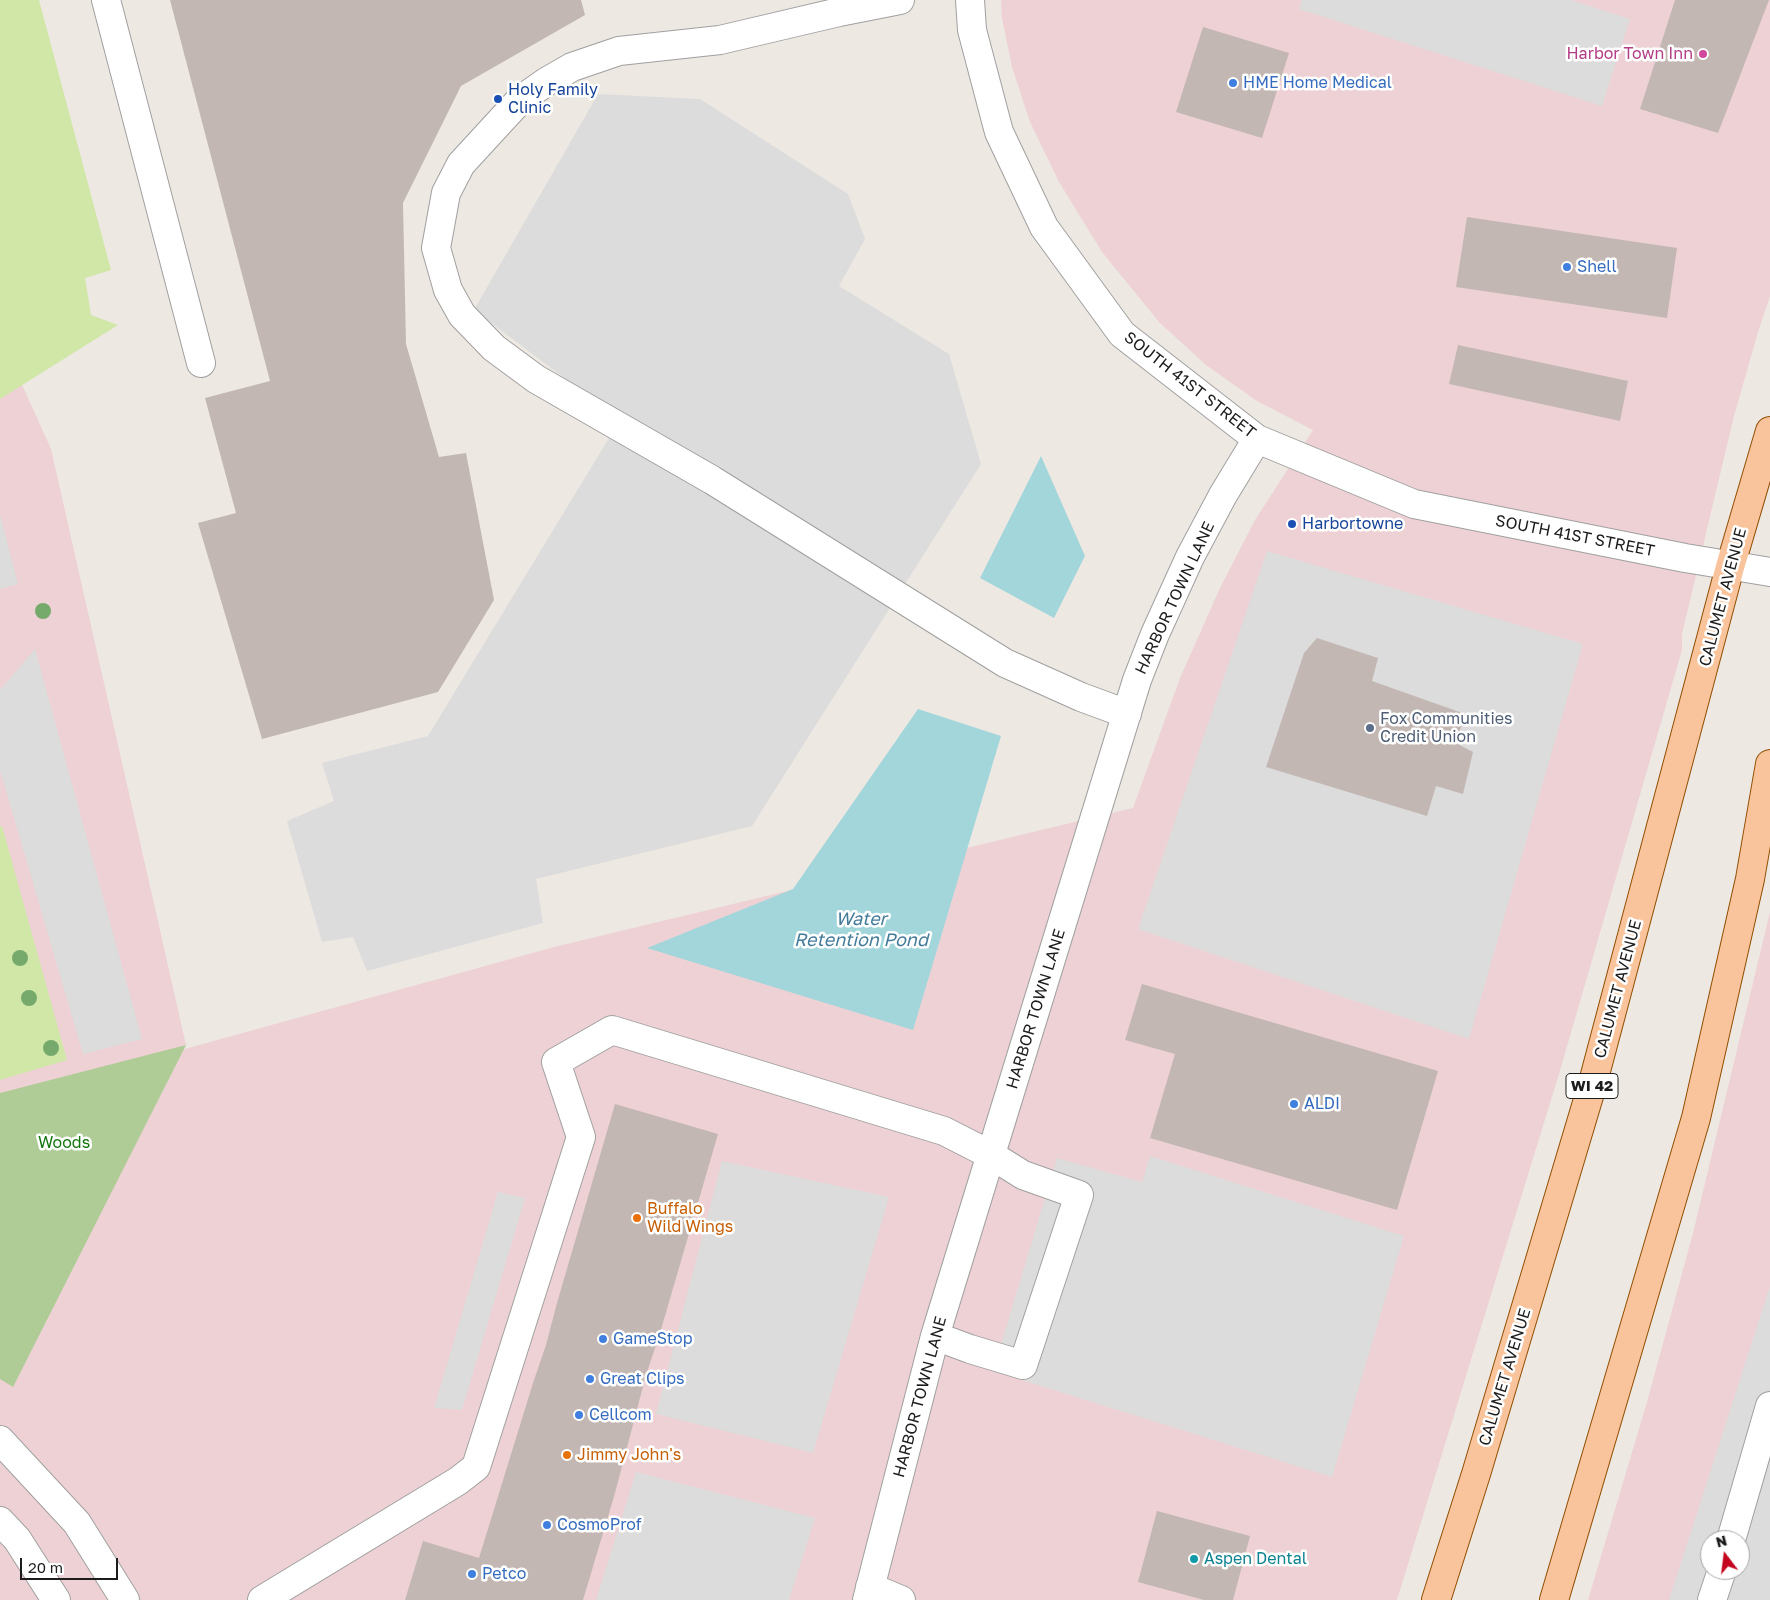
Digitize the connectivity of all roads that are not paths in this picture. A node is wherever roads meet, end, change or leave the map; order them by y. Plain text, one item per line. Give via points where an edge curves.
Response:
1 (106, 0) edge
2 (900, 0) edge
3 (970, 0) edge
4 (201, 364) dead end
5 (1770, 431) edge
6 (1257, 438) junction
7 (1730, 567) junction
8 (1770, 572) edge
9 (1127, 714) junction
10 (1770, 764) edge
11 (991, 1155) junction
12 (935, 1336) junction
13 (1770, 1406) edge
14 (0, 1440) edge
15 (0, 1521) edge
16 (1733, 1530) edge
17 (1719, 1580) edge
18 (869, 1594) edge
19 (56, 1600) edge
20 (125, 1600) edge
21 (262, 1600) edge
22 (901, 1600) edge
23 (1436, 1600) edge
24 (1554, 1600) edge
25 (1712, 1600) edge

1 - 4 street
2 - 9 street via 720,40 619,51 572,68 546,82 519,101 461,164 446,193 436,248 448,290 462,315 481,335 536,379 712,480 1005,664
3 - 6 street, SOUTH 41ST STREET via 972,30 999,132 1044,227 1122,334
5 - 7 main road, CALUMET AVENUE / WI 42
6 - 7 street, SOUTH 41ST STREET via 1414,504
6 - 9 street, HARBOR TOWN LANE via 1190,557 1155,634
7 - 8 street, SOUTH 41ST STREET
7 - 23 main road, CALUMET AVENUE / WI 42 via 1592,1086
9 - 11 street, HARBOR TOWN LANE
10 - 24 main road via 1750,879 1696,1118
11 - 12 street, HARBOR TOWN LANE
11 - 12 street via 1023,1175 1079,1195 1023,1365
11 - 21 street via 944,1131 612,1030 556,1062 581,1137 476,1467
12 - 18 street, HARBOR TOWN LANE
13 - 16 street
14 - 20 street via 77,1523
15 - 19 street via 17,1539
17 - 25 street
18 - 22 street

